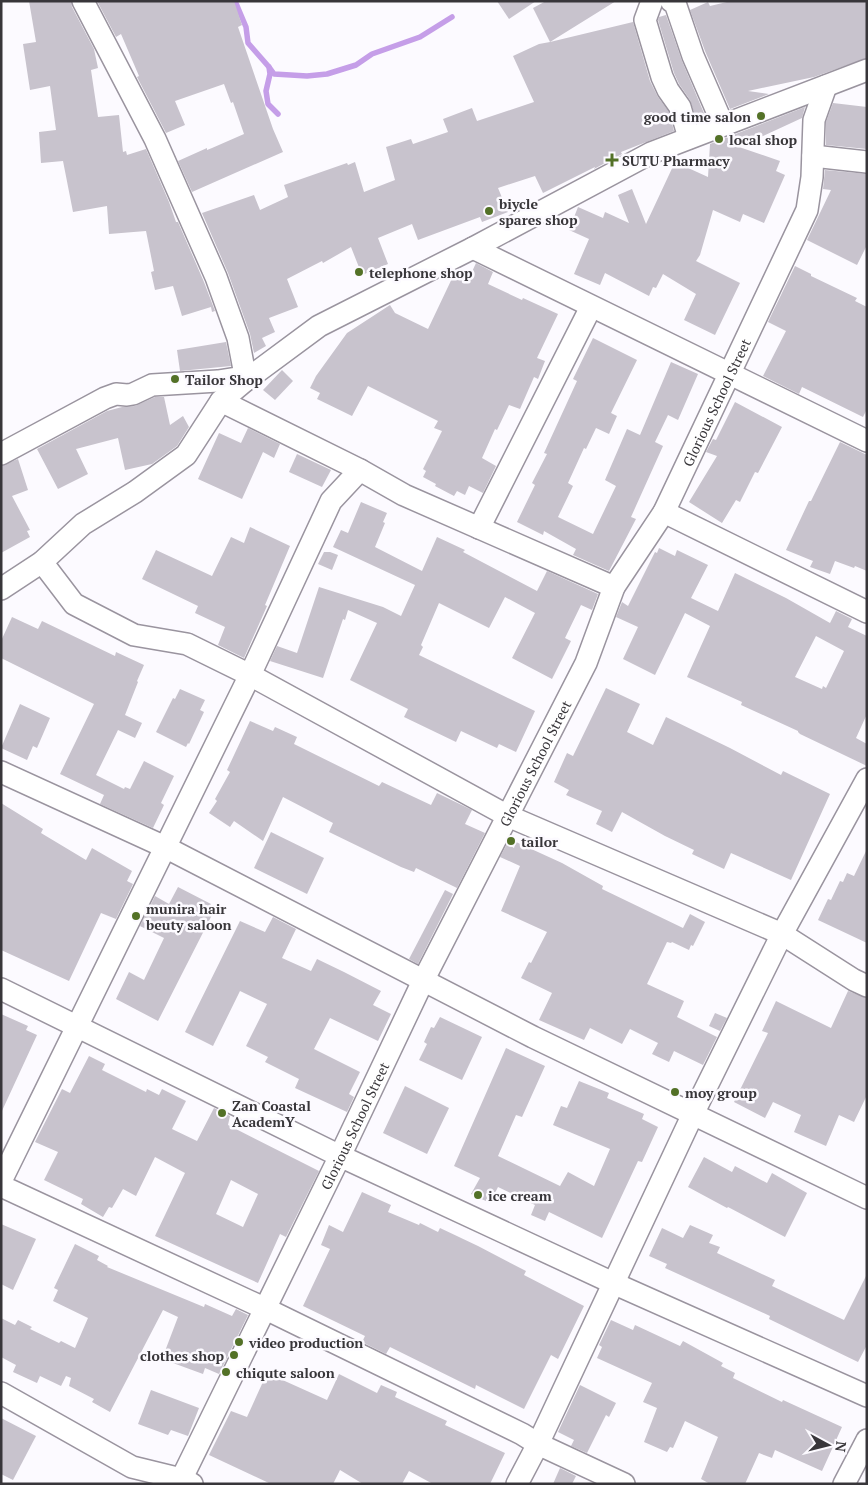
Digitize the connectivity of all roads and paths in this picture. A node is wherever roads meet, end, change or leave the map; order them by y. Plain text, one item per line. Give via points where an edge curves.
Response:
1 (83, 1) edge
2 (652, 1) edge
3 (671, 1) edge
4 (867, 70) edge
5 (826, 86) junction
6 (723, 125) junction
7 (689, 138) junction
8 (813, 156) junction
9 (867, 162) edge
10 (473, 248) junction
11 (591, 307) junction
12 (728, 374) junction
13 (246, 380) junction
14 (221, 401) junction
15 (867, 441) edge
16 (1, 454) edge
17 (360, 470) junction
18 (664, 512) junction
19 (479, 528) junction
20 (42, 562) junction
21 (614, 587) junction
22 (1, 589) edge
23 (867, 612) edge
24 (250, 675) junction
25 (1, 772) edge
26 (866, 786) edge
27 (508, 816) junction
28 (165, 847) junction
29 (782, 934) junction
30 (423, 980) junction
31 (867, 986) edge
32 (1, 989) edge
33 (78, 1026) junction
34 (693, 1114) junction
35 (340, 1156) junction
36 (1, 1181) edge
37 (1, 1186) edge
38 (867, 1198) edge
39 (613, 1283) junction
40 (266, 1309) junction
41 (1, 1393) edge
42 (867, 1396) edge
43 (867, 1440) edge
44 (538, 1444) junction
45 (184, 1482) edge
46 (517, 1484) edge
47 (624, 1484) edge
48 (844, 1484) edge

1 - 13 street via 154,139 216,277 238,338
2 - 7 street via 645,20 662,78 680,107
3 - 6 street via 675,3 693,56
4 - 5 street
5 - 6 street
5 - 8 street, Glorious School Street via 814,120
6 - 7 street
7 - 10 street via 651,153
8 - 9 street
8 - 12 street, Glorious School Street via 807,210
10 - 11 street
10 - 13 street via 319,326
11 - 12 street
11 - 19 street
12 - 15 street
12 - 18 street, Glorious School Street
13 - 14 street
13 - 16 street via 152,385 133,394 116,394
14 - 17 street
14 - 20 street via 186,455 83,524
17 - 19 street via 404,495
17 - 24 street via 331,501
18 - 21 street, Glorious School Street
18 - 23 street
19 - 21 street
20 - 22 street
20 - 24 street via 74,604 134,635 187,644
21 - 27 street, Glorious School Street via 586,663
24 - 27 street
24 - 28 street
25 - 28 street
26 - 29 street
27 - 29 street
27 - 30 street, Glorious School Street
28 - 30 street
28 - 33 street
29 - 31 street
29 - 34 street
30 - 34 street
30 - 35 street, Glorious School Street
32 - 33 street
33 - 35 street
33 - 36 street
34 - 38 street
34 - 39 street
35 - 39 street
35 - 40 street, Glorious School Street
37 - 40 street
39 - 42 street
39 - 44 street
40 - 44 street
40 - 45 street, Glorious School Street
41 - 45 street via 132,1467
43 - 48 street
44 - 46 street
44 - 47 street

